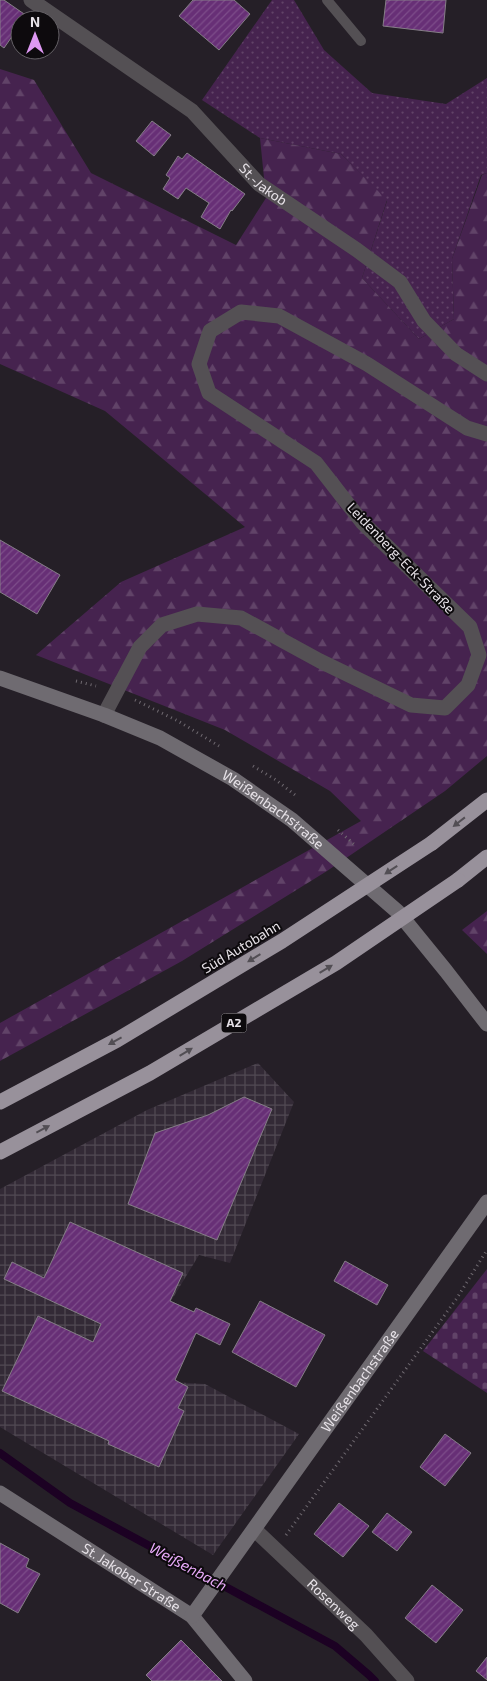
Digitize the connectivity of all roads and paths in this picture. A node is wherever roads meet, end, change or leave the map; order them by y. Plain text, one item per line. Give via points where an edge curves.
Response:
1 (32, 0) edge
2 (327, 0) edge
3 (361, 41) dead end
4 (487, 374) edge
5 (487, 434) edge
6 (0, 678) edge
7 (104, 715) junction
8 (487, 800) edge
9 (487, 857) edge
10 (487, 1024) edge
11 (0, 1102) edge
12 (0, 1152) edge
13 (487, 1202) edge
14 (487, 1250) edge
15 (0, 1493) edge
16 (255, 1530) junction
17 (276, 1550) junction
18 (192, 1616) junction
19 (245, 1681) edge
20 (407, 1681) edge

1 - 4 street, St.-Jakob via 192,111 259,184 400,282 424,321 456,354
2 - 3 lane
5 - 7 street, Leidenberg-Eck-Straße via 467,428 367,364 279,316 241,312 210,331 199,364 209,393 316,463 362,522 470,627 479,655 468,685 445,708 411,705 240,618 198,614 162,625 140,647
6 - 7 main road, Weißenbachstraße
7 - 10 main road, Weißenbachstraße via 160,738 233,779 292,820 398,912
8 -> 11 highway, Süd Autobahn, bridge via 432,843 282,941 117,1040
12 -> 9 highway, A2, bridge via 150,1073 336,963
13 - 16 main road, Weißenbachstraße
14 - 17 path via 457,1298
15 - 18 main road, St. Jakober Straße
16 - 17 street, Rosenweg
16 - 18 main road, Weißenbachstraße
17 - 20 street, Rosenweg via 366,1635
18 - 19 main road, St. Jakober Straße

